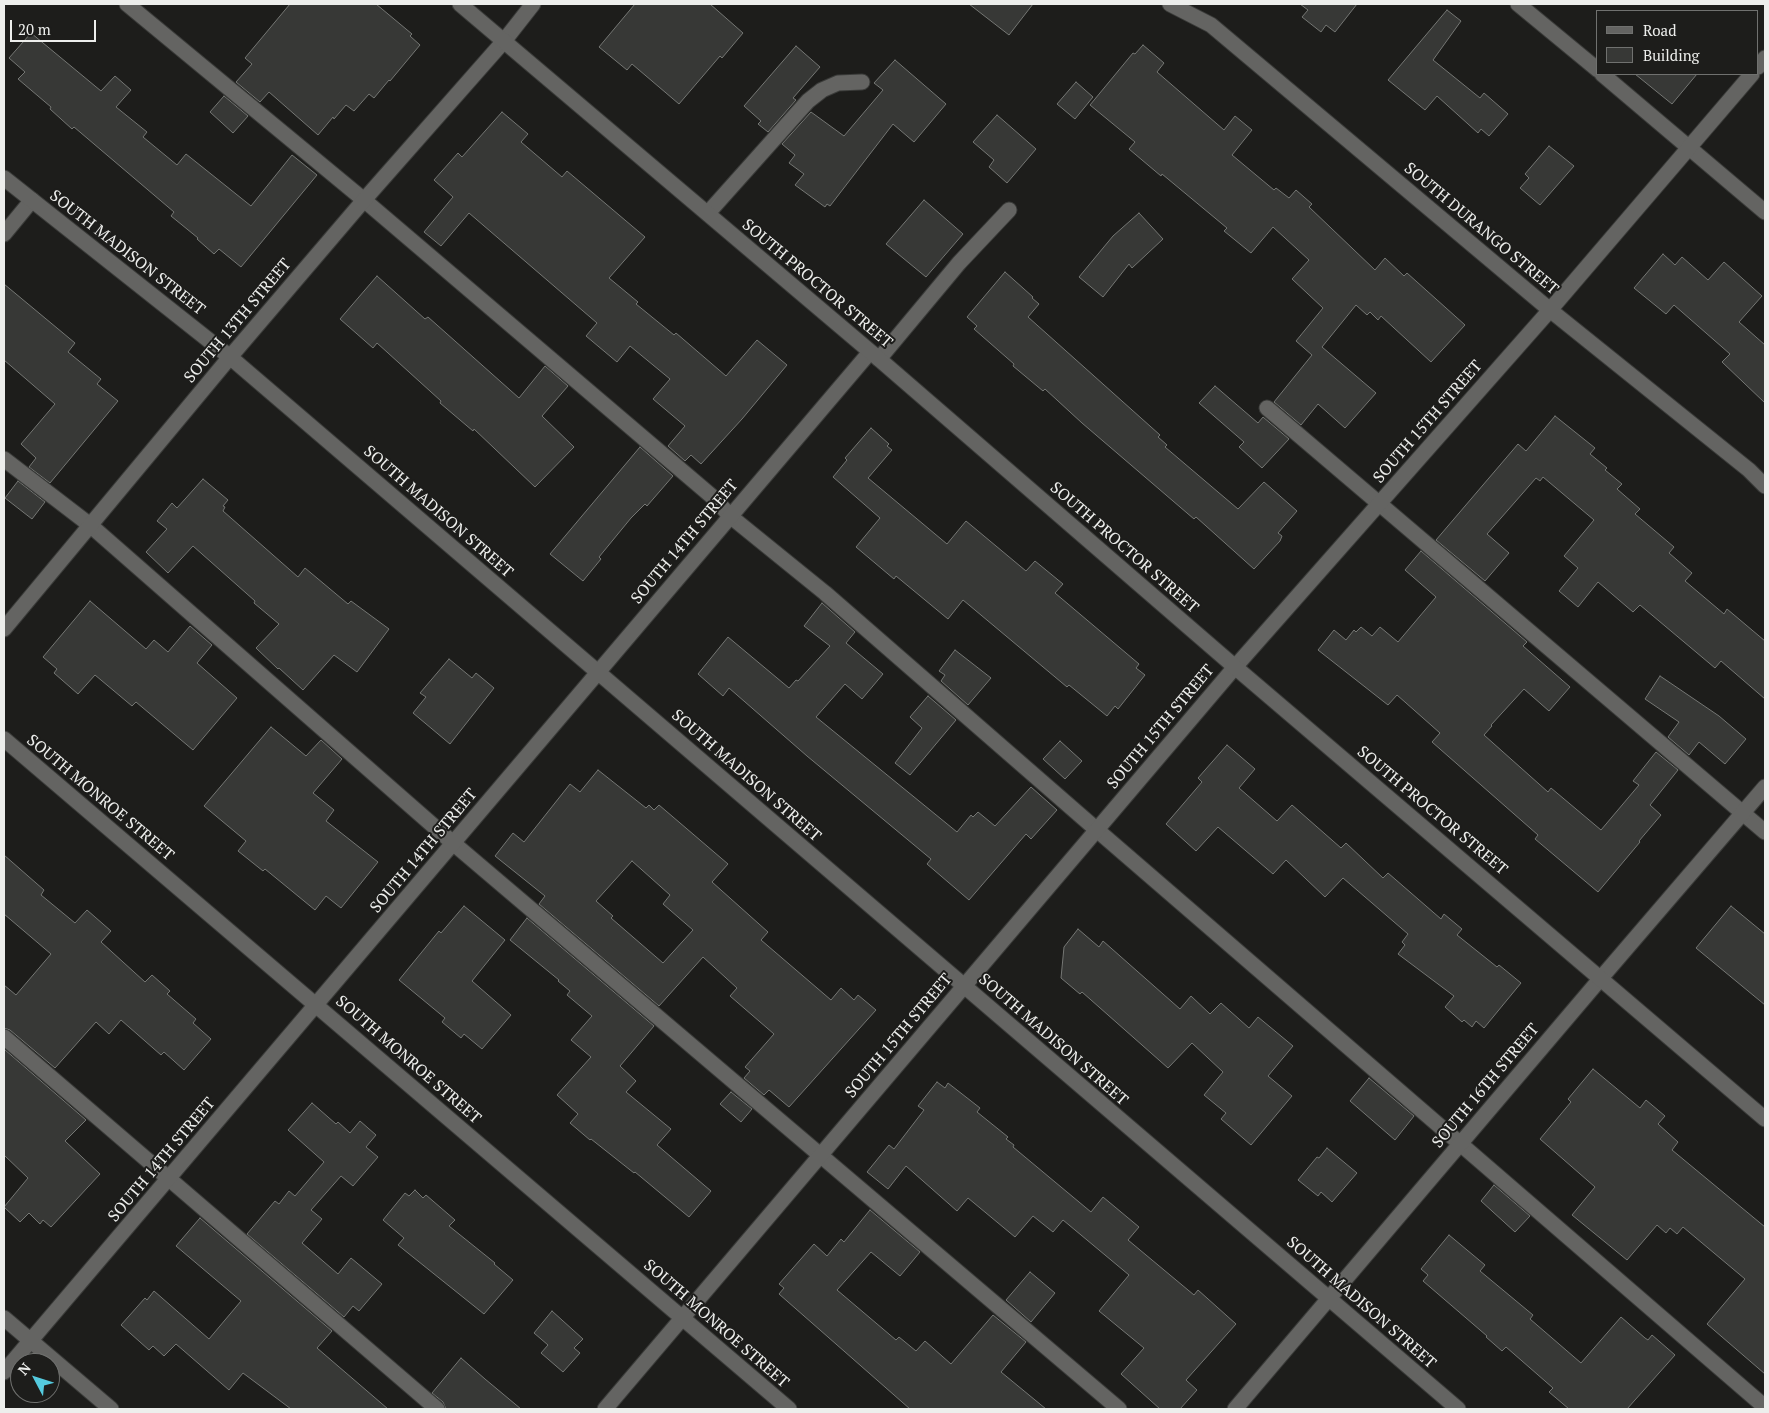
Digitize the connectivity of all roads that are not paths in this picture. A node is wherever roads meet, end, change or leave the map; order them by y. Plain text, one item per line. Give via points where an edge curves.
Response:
1 (127, 4) edge
2 (460, 4) edge
3 (533, 4) edge
4 (1170, 4) edge
5 (1518, 4) edge
6 (504, 41) junction
7 (1596, 68) edge
8 (1603, 75) edge
9 (1751, 75) edge
10 (862, 82) dead end
11 (1689, 147) junction
12 (4, 178) edge
13 (32, 200) junction
14 (364, 200) junction
15 (1009, 210) dead end
16 (1765, 212) edge
17 (708, 213) junction
18 (4, 234) edge
19 (1550, 310) junction
20 (874, 355) junction
21 (230, 357) junction
22 (1267, 408) dead end
23 (4, 459) edge
24 (1765, 486) edge
25 (1379, 504) junction
26 (730, 516) junction
27 (90, 525) junction
28 (4, 629) edge
29 (1235, 667) junction
30 (598, 672) junction
31 (4, 739) edge
32 (1765, 787) edge
33 (1743, 813) junction
34 (1097, 830) junction
35 (1765, 832) edge
36 (453, 844) junction
37 (1601, 978) junction
38 (964, 986) junction
39 (316, 1005) junction
40 (4, 1038) edge
41 (1765, 1119) edge
42 (1461, 1143) junction
43 (821, 1155) junction
44 (168, 1179) junction
45 (1328, 1298) junction
46 (4, 1318) edge
47 (683, 1319) junction
48 (30, 1341) junction
49 (4, 1372) edge
50 (1765, 1407) edge
51 (111, 1409) edge
52 (437, 1409) edge
53 (605, 1409) edge
54 (789, 1409) edge
55 (1119, 1409) edge
56 (1235, 1409) edge
57 (1458, 1409) edge

1 - 14 street
2 - 6 street, SOUTH PROCTOR STREET
3 - 6 street, SOUTH 13TH STREET
4 - 19 street, SOUTH DURANGO STREET via 1211,25
5 - 7 street
6 - 14 street, SOUTH 13TH STREET
6 - 17 street, SOUTH PROCTOR STREET
8 - 11 street
9 - 11 street, SOUTH 15TH STREET
10 - 17 street via 838,83 808,101
11 - 16 street
11 - 19 street, SOUTH 15TH STREET
12 - 13 street, SOUTH MADISON STREET
13 - 18 street
13 - 21 street, SOUTH MADISON STREET
14 - 21 street, SOUTH 13TH STREET
14 - 26 street via 715,499
15 - 20 street, SOUTH 14TH STREET
17 - 20 street, SOUTH PROCTOR STREET
19 - 24 street, SOUTH DURANGO STREET via 1750,470
19 - 25 street, SOUTH 15TH STREET
20 - 26 street, SOUTH 14TH STREET
20 - 29 street, SOUTH PROCTOR STREET
21 - 27 street, SOUTH 13TH STREET
21 - 30 street, SOUTH MADISON STREET
22 - 25 street
23 - 27 street
25 - 29 street, SOUTH 15TH STREET
25 - 33 street
26 - 30 street, SOUTH 14TH STREET
26 - 34 street via 825,593
27 - 28 street, SOUTH 13TH STREET
27 - 36 street
29 - 34 street, SOUTH 15TH STREET
29 - 37 street, SOUTH PROCTOR STREET
30 - 36 street, SOUTH 14TH STREET
30 - 38 street, SOUTH MADISON STREET
31 - 39 street, SOUTH MONROE STREET
32 - 33 street, SOUTH 16TH STREET
33 - 35 street
33 - 37 street, SOUTH 16TH STREET
34 - 38 street, SOUTH 15TH STREET
34 - 42 street
36 - 39 street, SOUTH 14TH STREET
36 - 43 street
37 - 41 street, SOUTH PROCTOR STREET
37 - 42 street, SOUTH 16TH STREET
38 - 43 street, SOUTH 15TH STREET
38 - 45 street, SOUTH MADISON STREET
39 - 44 street, SOUTH 14TH STREET
39 - 47 street, SOUTH MONROE STREET
40 - 44 street
42 - 45 street, SOUTH 16TH STREET
42 - 50 street
43 - 47 street, SOUTH 15TH STREET
43 - 55 street
44 - 48 street, SOUTH 14TH STREET
44 - 52 street
45 - 56 street, SOUTH 16TH STREET
45 - 57 street, SOUTH MADISON STREET
46 - 48 street
47 - 53 street, SOUTH 15TH STREET
47 - 54 street, SOUTH MONROE STREET
48 - 49 street, SOUTH 14TH STREET
48 - 51 street

